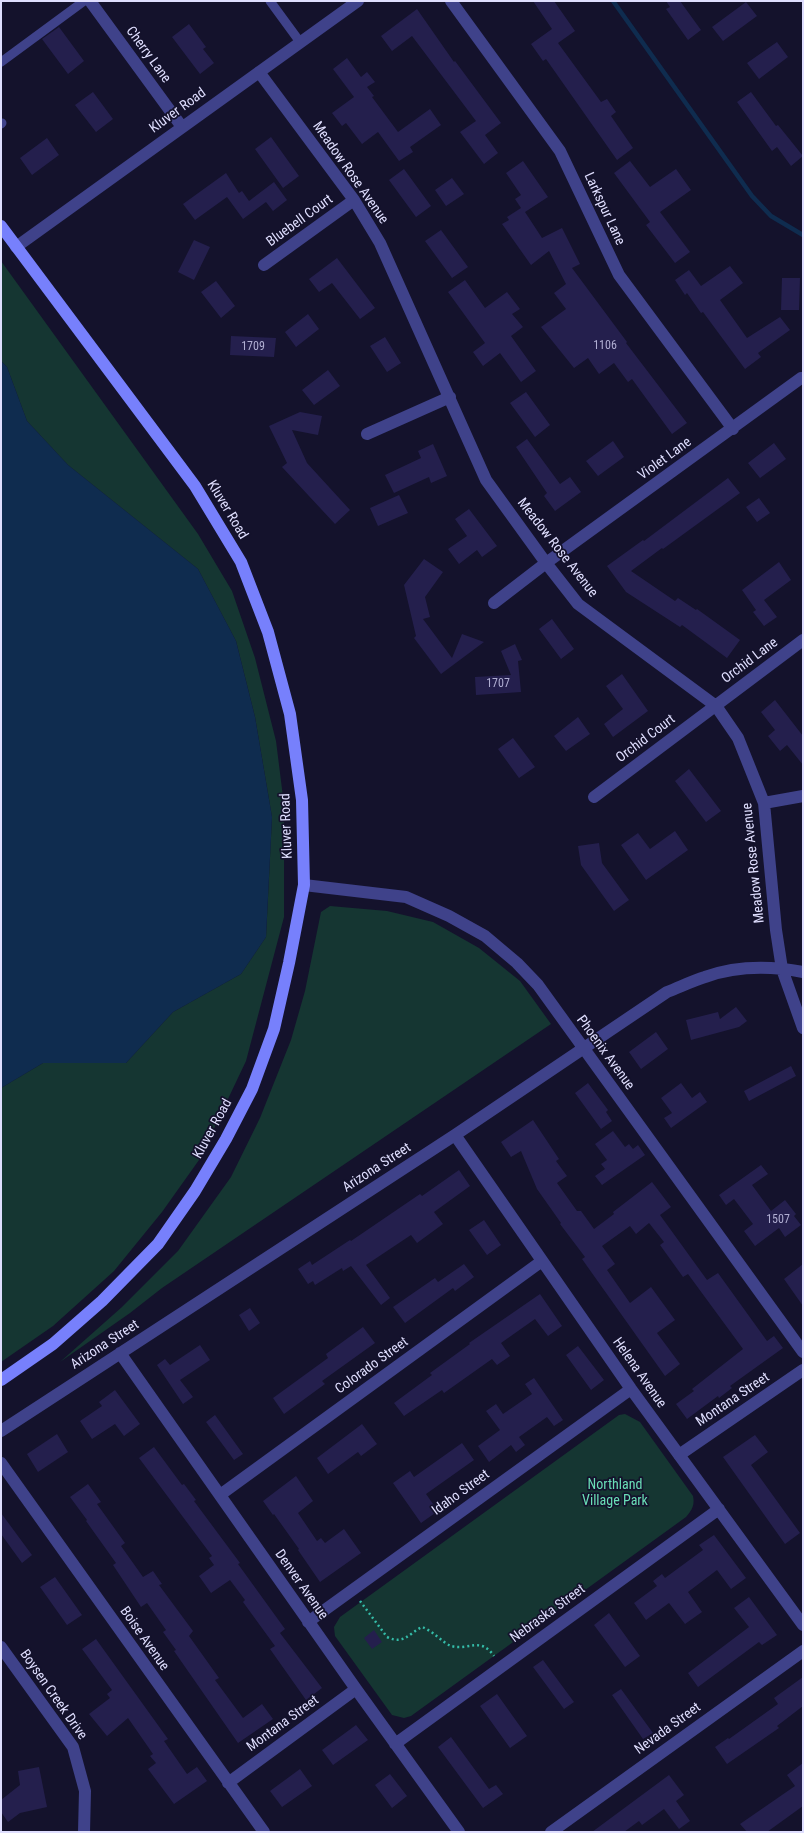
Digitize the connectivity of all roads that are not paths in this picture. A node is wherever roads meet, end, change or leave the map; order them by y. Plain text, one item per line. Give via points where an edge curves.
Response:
1 (84, 1) edge
2 (90, 1) edge
3 (270, 1) edge
4 (358, 1) edge
5 (451, 1) edge
6 (300, 42) junction
7 (1, 62) edge
8 (259, 72) junction
9 (182, 127) junction
10 (354, 200) junction
11 (1, 226) edge
12 (16, 247) junction
13 (264, 265) dead end
14 (801, 378) dead end
15 (450, 397) junction
16 (733, 429) junction
17 (367, 434) dead end
18 (546, 563) junction
19 (494, 603) dead end
20 (803, 640) edge
21 (716, 706) junction
22 (803, 796) edge
23 (594, 797) dead end
24 (764, 803) junction
25 (304, 885) junction
26 (782, 968) junction
27 (803, 972) edge
28 (803, 1028) edge
29 (583, 1048) junction
30 (455, 1135) junction
31 (542, 1261) junction
32 (803, 1352) edge
33 (120, 1354) junction
34 (803, 1370) edge
35 (1, 1380) edge
36 (631, 1389) junction
37 (1, 1431) edge
38 (679, 1455) junction
39 (1, 1463) edge
40 (220, 1495) junction
41 (719, 1510) junction
42 (308, 1622) junction
43 (803, 1625) edge
44 (1, 1647) edge
45 (803, 1650) edge
46 (356, 1689) junction
47 (395, 1744) junction
48 (228, 1782) junction
49 (84, 1832) edge
50 (264, 1832) edge
51 (459, 1832) edge
52 (551, 1832) edge

1 - 7 lane
2 - 9 street, Cherry Lane
3 - 6 lane
4 - 6 street, Kluver Road
5 - 16 street, Larkspur Lane via 560,151 619,275
6 - 8 street, Kluver Road
8 - 9 street, Kluver Road
8 - 10 street, Meadow Rose Avenue
9 - 12 street, Kluver Road
10 - 13 street, Bluebell Court
10 - 15 street, Meadow Rose Avenue via 380,243
11 - 12 street, Kluver Road
12 - 25 street, Kluver Road via 195,486 241,562 268,632 290,714 302,800
14 - 16 street, Violet Lane
15 - 17 street
15 - 18 street, Meadow Rose Avenue via 486,480
16 - 18 street, Violet Lane
18 - 19 street, Violet Lane
18 - 21 street, Meadow Rose Avenue via 578,604
20 - 21 street, Orchid Lane
21 - 23 street, Orchid Court
21 - 24 street, Meadow Rose Avenue via 738,738
22 - 24 street
24 - 26 street, Meadow Rose Avenue
25 - 29 street, Phoenix Avenue via 406,897 485,936 538,985
25 - 35 street, Kluver Road via 274,1029 252,1089 207,1171 153,1249 102,1301 53,1344
26 - 27 street, Arizona Street
26 - 28 street, Meadow Rose Avenue
26 - 29 street, Arizona Street via 750,968 706,976 667,992
29 - 30 street, Arizona Street
29 - 32 street, Phoenix Avenue
30 - 31 street, Helena Avenue
30 - 33 street, Arizona Street
31 - 36 street, Helena Avenue
31 - 40 street, Colorado Street
33 - 37 street, Arizona Street
33 - 40 street, Denver Avenue
34 - 38 street, Montana Street
36 - 38 street, Helena Avenue
36 - 42 street, Idaho Street
38 - 41 street, Helena Avenue
39 - 48 street, Boise Avenue
40 - 42 street, Denver Avenue
41 - 43 street, Helena Avenue
41 - 47 street, Nebraska Street
42 - 46 street, Denver Avenue
44 - 49 street, Boysen Creek Drive via 72,1747 85,1791
45 - 52 street, Nevada Street
46 - 47 street, Denver Avenue
46 - 48 street, Montana Street
47 - 51 street, Denver Avenue
48 - 50 street, Boise Avenue

